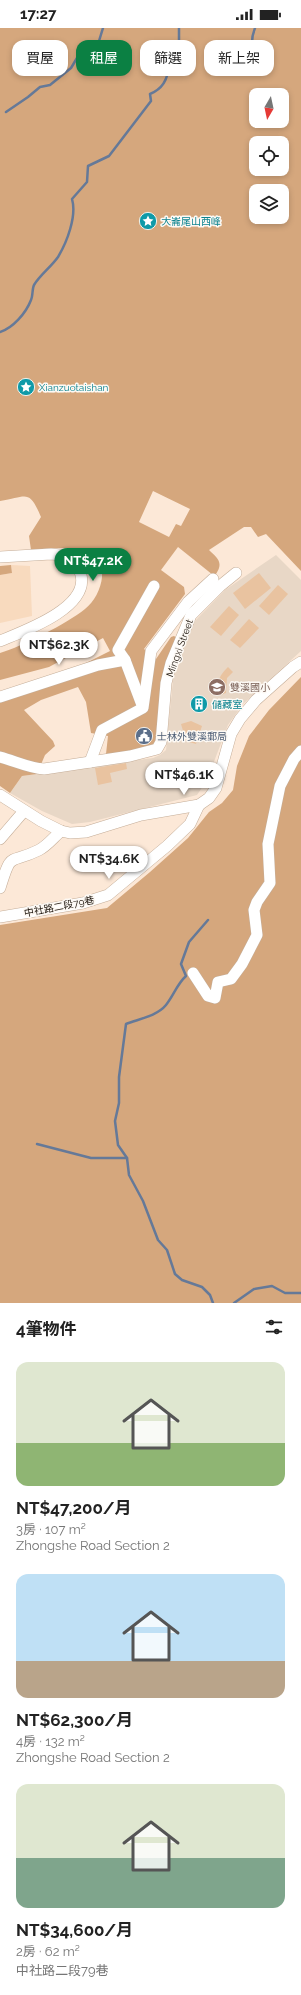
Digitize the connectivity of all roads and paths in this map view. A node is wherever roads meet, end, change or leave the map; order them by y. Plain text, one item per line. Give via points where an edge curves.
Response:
1 (0, 557) edge
2 (236, 573) dead end
3 (213, 580) dead end
4 (154, 586) dead end
5 (0, 641) edge
6 (125, 660) junction
7 (301, 662) edge
8 (0, 697) edge
9 (143, 708) junction
10 (301, 751) edge
11 (0, 757) edge
12 (90, 762) junction
13 (0, 795) edge
14 (199, 805) junction
15 (24, 810) junction
16 (61, 831) junction
17 (0, 839) edge
18 (0, 888) edge
19 (0, 917) edge
20 (193, 972) dead end

1 - 5 street via 51,554 71,556 79,567 82,578 78,595 59,613
2 - 12 street, Mingxi Street via 191,615 166,683 161,742 157,749
3 - 9 street via 188,602 151,652
4 - 6 street via 118,650
6 - 8 street via 98,665
6 - 9 street
7 - 14 street via 256,700 240,719 230,734 216,788 209,798
9 - 12 street via 102,730
10 - 20 street via 280,786 268,844 270,883 254,910 256,935 242,964 231,979 218,982 215,998 208,996
11 - 12 street, Mingxi Street via 32,768 44,769
13 - 15 street
14 - 16 street via 141,815 86,832
14 - 19 street, 中社路二段79巷 via 190,824 108,895 83,903
15 - 16 street
15 - 17 street
16 - 18 street via 40,849 13,858 7,865

